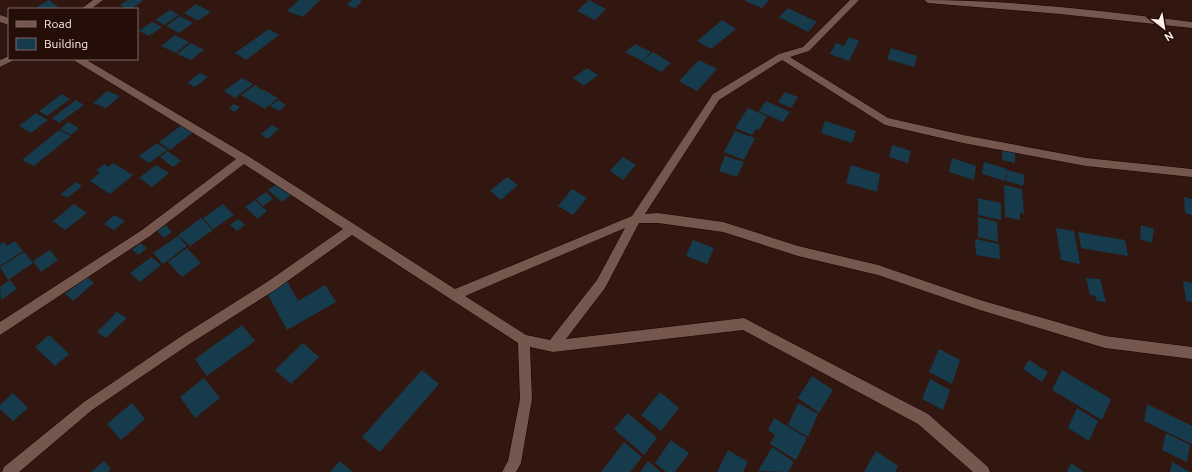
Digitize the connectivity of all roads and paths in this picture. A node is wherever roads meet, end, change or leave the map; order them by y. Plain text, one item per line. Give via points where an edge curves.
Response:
1 (99, 0) edge
2 (855, 0) edge
3 (928, 0) edge
4 (993, 2) edge
5 (87, 8) edge
6 (1192, 25) edge
7 (782, 56) junction
8 (80, 60) edge
9 (244, 159) junction
10 (1192, 173) edge
11 (636, 219) junction
12 (352, 229) junction
13 (454, 296) junction
14 (0, 329) edge
15 (524, 340) junction
16 (554, 346) junction
17 (1192, 353) edge
18 (9, 472) edge
19 (509, 472) edge
20 (983, 472) edge

1 - 5 street
2 - 7 street via 806,49
3 - 4 street
4 - 6 street
7 - 10 street via 885,121 963,139 1086,162
7 - 11 street via 716,97
8 - 9 street
9 - 12 street
9 - 14 street via 146,233
11 - 13 street
11 - 16 street via 601,284
11 - 17 street via 658,218 723,227 798,251 878,270 980,305 1105,342
12 - 13 street
12 - 18 street via 271,286 88,406
13 - 15 street
15 - 16 street
15 - 19 street via 526,399 514,463
16 - 20 street via 744,324 923,418

